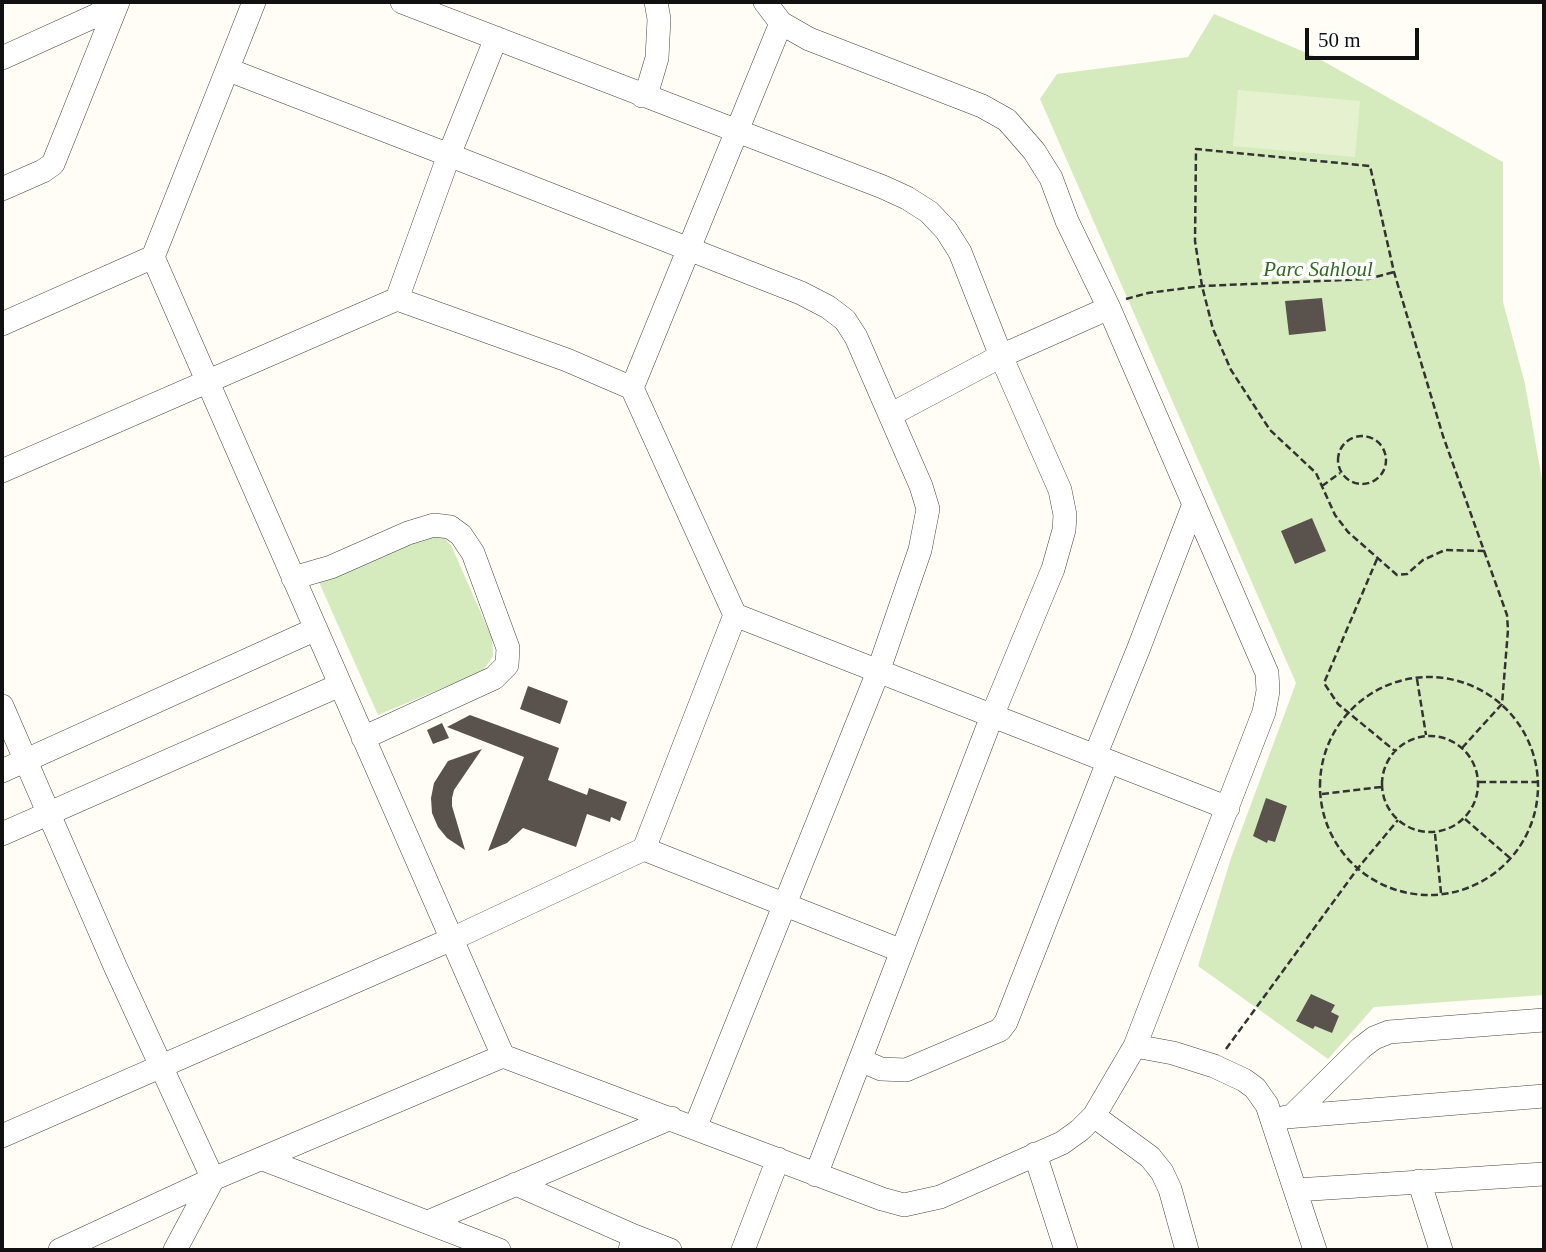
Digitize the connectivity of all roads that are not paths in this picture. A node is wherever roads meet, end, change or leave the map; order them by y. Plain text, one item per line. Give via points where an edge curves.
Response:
1 (116, 2) edge
2 (254, 2) edge
3 (402, 2) edge
4 (656, 2) edge
5 (765, 2) edge
6 (781, 23) junction
7 (496, 38) junction
8 (2, 58) edge
9 (229, 70) junction
10 (642, 96) junction
11 (737, 132) junction
12 (449, 155) junction
13 (2, 189) edge
14 (690, 250) junction
15 (153, 257) junction
16 (397, 299) junction
17 (1109, 308) junction
18 (2, 324) edge
19 (1001, 356) junction
20 (207, 382) junction
21 (632, 388) junction
22 (890, 415) junction
23 (2, 471) edge
24 (1194, 504) junction
25 (293, 578) junction
26 (735, 615) junction
27 (316, 629) junction
28 (878, 672) junction
29 (340, 685) junction
30 (2, 706) edge
31 (992, 716) junction
32 (363, 738) junction
33 (1101, 759) junction
34 (24, 761) junction
35 (2, 771) edge
36 (1228, 807) junction
37 (48, 814) junction
38 (2, 834) edge
39 (644, 849) junction
40 (784, 903) junction
41 (452, 939) junction
42 (902, 951) junction
43 (1544, 1020) edge
44 (1135, 1046) junction
45 (503, 1056) junction
46 (860, 1060) junction
47 (160, 1066) junction
48 (1544, 1096) edge
49 (1094, 1116) junction
50 (671, 1118) junction
51 (1283, 1118) junction
52 (695, 1128) junction
53 (2, 1136) edge
54 (1035, 1154) junction
55 (263, 1159) junction
56 (778, 1159) junction
57 (817, 1174) junction
58 (1544, 1174) edge
59 (213, 1179) junction
60 (1419, 1181) junction
61 (516, 1184) junction
62 (1296, 1191) junction
63 (428, 1222) junction
64 (632, 1243) edge
65 (60, 1250) edge
66 (175, 1250) edge
67 (499, 1250) edge
68 (670, 1250) edge
69 (743, 1250) edge
70 (1066, 1250) edge
71 (1187, 1250) edge
72 (1315, 1250) edge
73 (1441, 1250) edge

1 - 8 street
1 - 13 street via 52,164
2 - 9 street
3 - 7 street
4 - 10 street via 657,58
5 - 6 street
6 - 11 street
6 - 17 street via 841,53 982,106 1007,120 1051,178
7 - 10 street
7 - 12 street
9 - 12 street
9 - 15 street
10 - 11 street
11 - 14 street
11 - 19 street via 883,187 929,212 960,251
12 - 14 street
12 - 16 street
14 - 21 street
14 - 22 street via 801,293 845,320
15 - 18 street
15 - 20 street
16 - 20 street
16 - 21 street
17 - 19 street
17 - 24 street
19 - 22 street
19 - 31 street via 1060,490 1065,523 1053,569
20 - 23 street
20 - 25 street
21 - 26 street
22 - 28 street via 928,509 920,551
24 - 33 street
24 - 36 street via 1267,673 1264,712
25 - 27 street
25 - 32 street via 434,525 450,527 473,553 508,648 507,666 494,678
26 - 28 street
26 - 39 street
27 - 29 street
27 - 34 street
28 - 31 street
28 - 40 street
29 - 32 street
29 - 37 street
30 - 34 street
31 - 33 street
31 - 42 street
32 - 41 street
33 - 36 street
33 - 46 street via 1000,1030 906,1070 881,1069
34 - 35 street
34 - 37 street
36 - 44 street
37 - 38 street
37 - 47 street
39 - 40 street
39 - 41 street
40 - 42 street
40 - 52 street
41 - 45 street
41 - 47 street
42 - 46 street
43 - 51 street via 1389,1032 1361,1048
44 - 49 street
44 - 51 street via 1173,1053 1244,1080
45 - 50 street
45 - 55 street
46 - 57 street
47 - 53 street
47 - 59 street
48 - 51 street
49 - 54 street via 1062,1143
49 - 71 street via 1150,1157 1162,1172
50 - 52 street
50 - 61 street
51 - 62 street
52 - 56 street
54 - 57 street via 940,1197 904,1205
54 - 70 street
55 - 59 street
55 - 63 street
56 - 57 street
56 - 69 street
58 - 60 street
59 - 65 street
59 - 66 street
60 - 62 street
60 - 73 street
61 - 63 street
61 - 64 street
62 - 72 street
63 - 67 street
64 - 68 street

